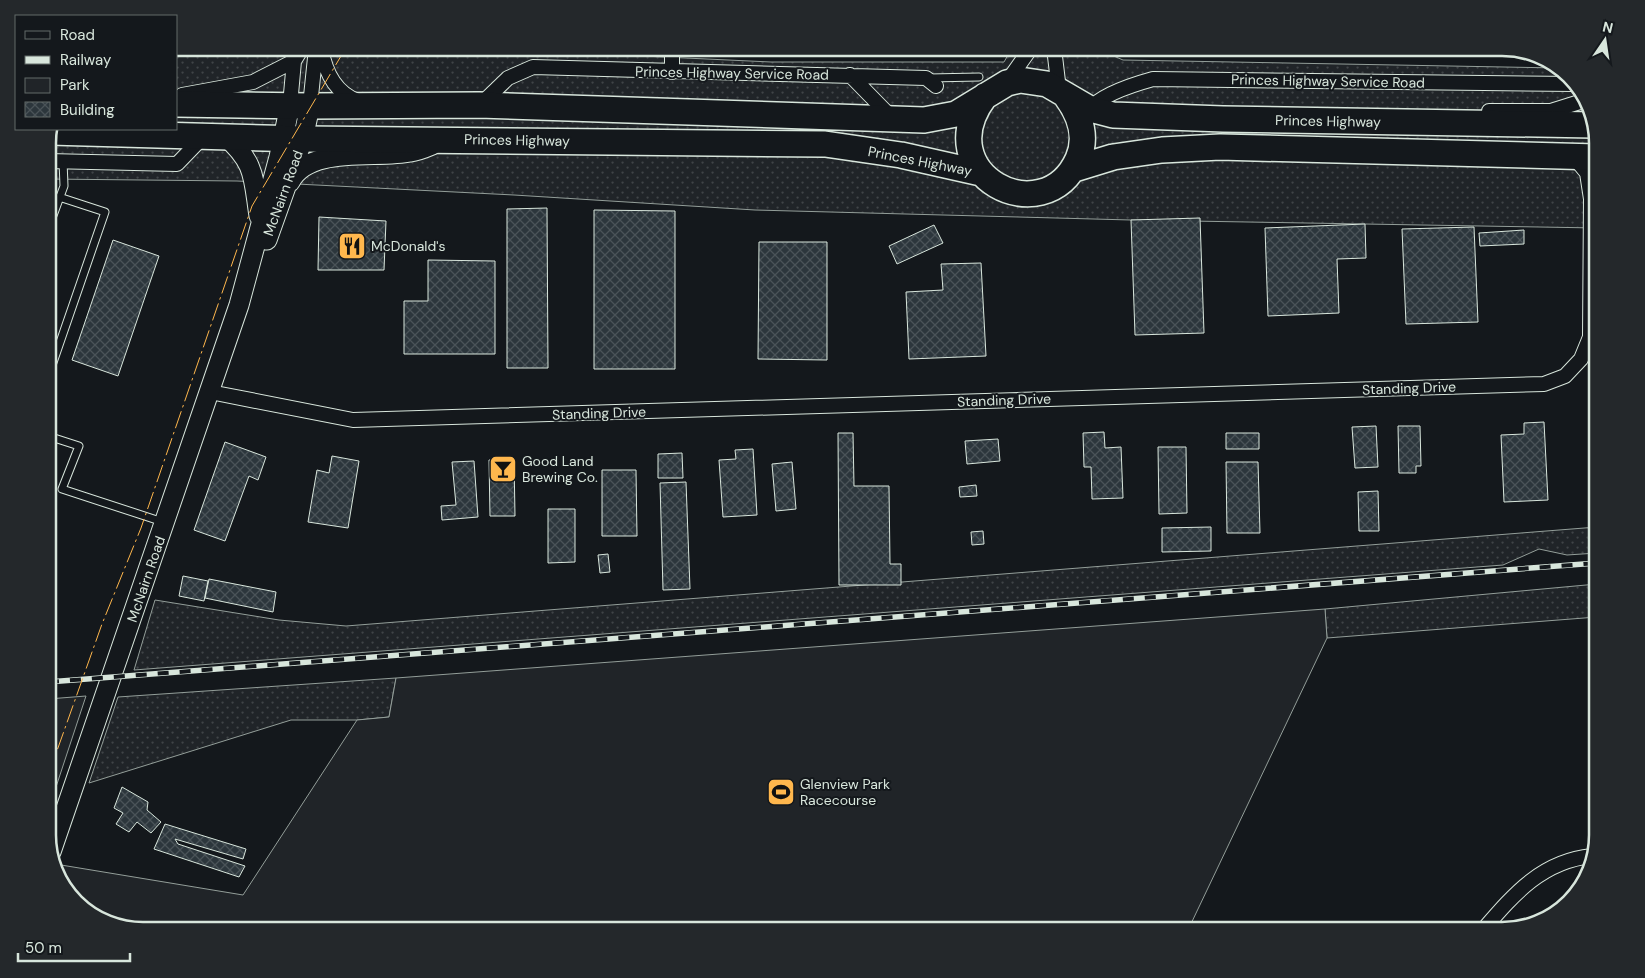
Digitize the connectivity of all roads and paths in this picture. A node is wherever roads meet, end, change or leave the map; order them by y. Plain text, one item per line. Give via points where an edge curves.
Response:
1 (297, 56) edge
2 (314, 56) edge
3 (323, 56) edge
4 (672, 56) edge
5 (1025, 56) edge
6 (1056, 56) edge
7 (294, 61) junction
8 (672, 72) junction
9 (850, 75) junction
10 (931, 82) joint
11 (1006, 83) junction
12 (1565, 84) edge
13 (982, 86) junction
14 (1063, 93) junction
15 (178, 96) edge
16 (1578, 102) edge
17 (178, 104) edge
18 (367, 105) junction
19 (479, 105) junction
20 (300, 106) junction
21 (1090, 109) junction
22 (892, 119) junction
23 (1412, 122) junction
24 (1587, 125) edge
25 (57, 132) edge
26 (215, 135) junction
27 (293, 138) junction
28 (452, 139) junction
29 (556, 140) junction
30 (1585, 156) edge
31 (56, 161) edge
32 (63, 161) junction
33 (1074, 169) junction
34 (981, 173) junction
35 (1589, 179) edge
36 (283, 194) junction
37 (59, 197) junction
38 (56, 206) edge
39 (260, 223) junction
40 (239, 305) junction
41 (1589, 339) edge
42 (56, 354) edge
43 (210, 392) junction
44 (56, 439) edge
45 (165, 522) junction
46 (56, 838) edge
47 (1586, 857) edge
48 (1491, 922) edge

1 - 7 street
2 - 20 street
3 - 18 street via 332,81 347,97
4 - 8 street
5 - 11 street
6 - 14 street
7 - 15 street via 253,82
7 - 20 street
8 - 9 street, Princes Highway Service Road
8 - 19 street, Princes Highway Service Road via 533,67 508,78
9 - 10 street, Princes Highway Service Road
9 - 22 street
10 - 13 lane
11 - 13 highway, Princes Highway
11 - 14 highway, Princes Highway via 1034,80
12 - 21 street, Princes Highway Service Road via 1153,79 1114,93
13 - 22 highway, Princes Highway via 956,114 924,120
13 - 34 highway, Princes Highway via 969,134 972,158
14 - 21 highway, Princes Highway
14 - 33 highway, Princes Highway via 1078,112 1083,131 1082,151
16 - 23 street via 1551,111 1463,112
17 - 20 highway, Princes Highway
18 - 19 highway, Princes Highway
18 - 20 highway, Princes Highway
19 - 22 highway, Princes Highway
19 - 29 highway via 484,121 500,129
20 - 27 street, McNairn Road
21 - 23 highway, Princes Highway via 1113,115
23 - 24 highway, Princes Highway
25 - 26 highway, Princes Highway
26 - 27 highway, Princes Highway
26 - 32 street via 177,164
26 - 39 street via 241,150 249,162
27 - 28 highway, Princes Highway
27 - 36 street, McNairn Road
27 - 39 street, McNairn Road
28 - 29 highway, Princes Highway
28 - 36 street via 409,153 354,154 318,161 293,176
29 - 34 highway, Princes Highway via 825,144 901,155
30 - 33 highway, Princes Highway via 1220,147 1114,157
30 - 35 street, Standing Drive
31 - 32 street
32 - 37 lane via 64,186
33 - 34 highway, Princes Highway via 1050,189 1028,194 1006,191
36 - 40 street, McNairn Road
37 - 38 lane
37 - 42 lane via 105,212
39 - 40 street, McNairn Road
40 - 43 street, McNairn Road
41 - 43 street, Standing Drive via 1581,359 1565,376 1544,384 353,420
43 - 45 street, McNairn Road
44 - 45 lane via 79,446 62,488
45 - 46 street, McNairn Road
47 - 48 street via 1573,858 1538,874

